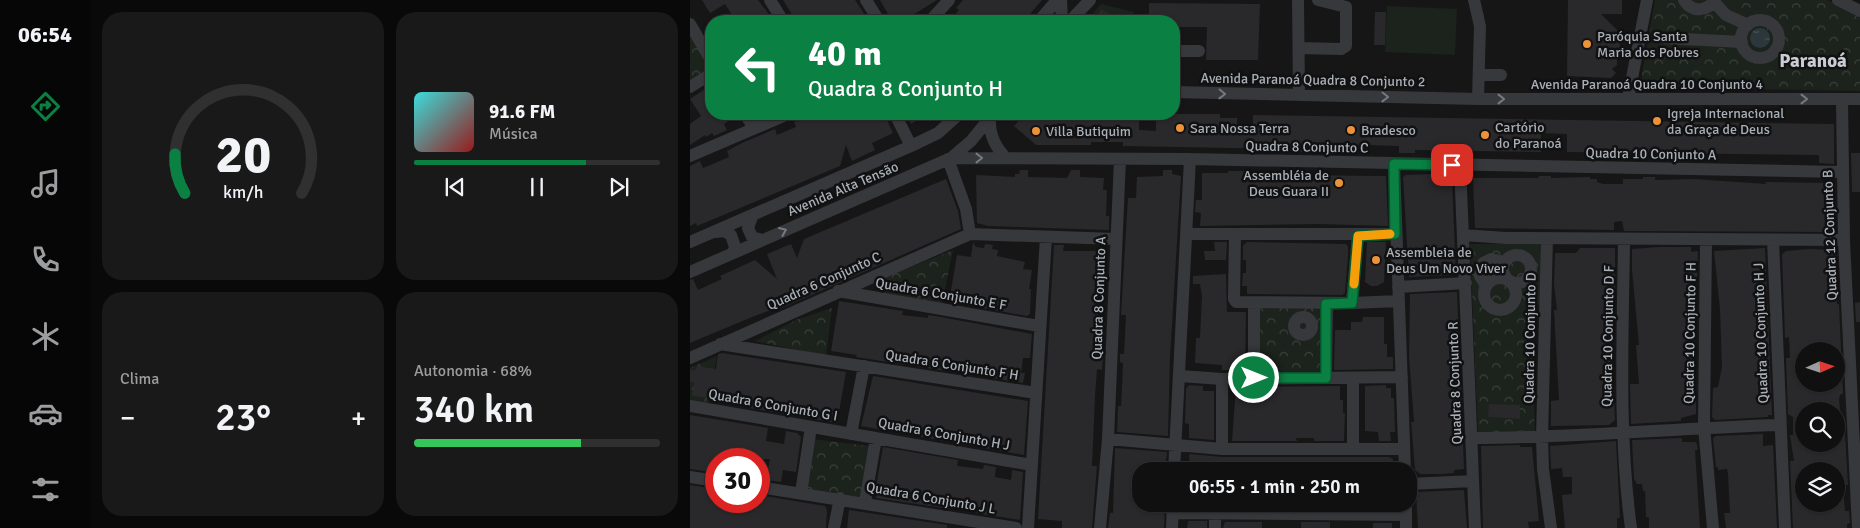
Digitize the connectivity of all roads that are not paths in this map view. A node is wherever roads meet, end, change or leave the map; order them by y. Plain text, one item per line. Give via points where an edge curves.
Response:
1 (770, 0) edge
2 (866, 0) edge
3 (949, 0) edge
4 (1057, 0) edge
5 (1062, 0) edge
6 (1087, 0) edge
7 (1298, 0) edge
8 (1318, 0) edge
9 (1474, 0) edge
10 (1647, 0) edge
11 (1684, 0) edge
12 (1838, 0) edge
13 (1715, 1) edge
14 (1860, 11) edge
15 (779, 15) edge
16 (875, 15) edge
17 (935, 15) edge
18 (1044, 15) edge
19 (1062, 15) edge
20 (1075, 15) edge
21 (690, 24) edge
22 (1748, 25) junction
23 (1664, 38) dead end
24 (1742, 42) junction
25 (1299, 48) junction
26 (705, 50) edge
27 (1199, 51) dead end
28 (1180, 52) edge
29 (1479, 75) junction
30 (1501, 75) dead end
31 (705, 78) edge
32 (690, 87) edge
33 (1180, 92) edge
34 (1299, 94) junction
35 (1453, 98) joint
36 (1478, 99) junction
37 (1628, 99) junction
38 (1860, 99) edge
39 (1842, 100) junction
40 (749, 120) edge
41 (773, 120) edge
42 (898, 120) edge
43 (952, 120) edge
44 (987, 120) edge
45 (990, 120) edge
46 (754, 128) junction
47 (911, 146) junction
48 (690, 156) edge
49 (1006, 158) junction
50 (950, 159) junction
51 (1120, 159) junction
52 (1190, 160) junction
53 (1394, 164) junction
54 (1460, 165) junction
55 (1842, 172) junction
56 (752, 217) junction
57 (716, 232) junction
58 (970, 234) junction
59 (1187, 234) junction
60 (1235, 234) junction
61 (1395, 234) junction
62 (1463, 235) junction
63 (1358, 236) junction
64 (1046, 237) junction
65 (1547, 238) junction
66 (1624, 239) junction
67 (762, 240) junction
68 (1116, 240) junction
69 (1706, 240) junction
70 (1773, 240) junction
71 (1844, 240) junction
72 (690, 242) edge
73 (733, 253) junction
74 (1504, 262) junction
75 (690, 272) edge
76 (1509, 281) junction
77 (1466, 283) junction
78 (1486, 286) junction
79 (1398, 287) junction
80 (838, 291) junction
81 (1399, 301) junction
82 (1254, 303) junction
83 (1352, 303) junction
84 (1326, 304) junction
85 (1039, 326) junction
86 (719, 344) junction
87 (690, 358) edge
88 (864, 366) junction
89 (1856, 368) edge
90 (1180, 376) junction
91 (1402, 377) junction
92 (1222, 378) junction
93 (1254, 378) junction
94 (1326, 378) junction
95 (1353, 378) junction
96 (1036, 393) junction
97 (690, 406) edge
98 (1780, 425) junction
99 (811, 427) junction
100 (1704, 427) junction
101 (850, 434) junction
102 (1622, 434) junction
103 (876, 438) junction
104 (1472, 438) junction
105 (1542, 438) junction
106 (1108, 439) junction
107 (1856, 440) edge
108 (1175, 446) junction
109 (1222, 448) junction
110 (1353, 448) junction
111 (1403, 449) junction
112 (1174, 462) edge
113 (1404, 462) edge
114 (1032, 465) junction
115 (690, 477) edge
116 (705, 479) edge
117 (1473, 481) junction
118 (1417, 484) edge
119 (770, 489) edge
120 (801, 493) junction
121 (840, 498) junction
122 (866, 502) junction
123 (1173, 512) edge
124 (1201, 512) edge
125 (1396, 512) edge
126 (1406, 512) edge
127 (1215, 514) junction
128 (1859, 514) edge
129 (1361, 522) edge
130 (834, 528) edge
131 (1016, 528) edge
132 (1028, 528) edge
133 (1100, 528) edge
134 (1172, 528) edge
135 (1215, 528) edge
136 (1406, 528) edge
137 (1475, 528) edge
138 (1551, 528) edge
139 (1631, 528) edge
140 (1713, 528) edge
141 (1785, 528) edge
142 (1858, 528) edge

1 - 15 street
2 - 16 street
3 - 17 street
4 - 18 street
5 - 19 street
6 - 20 street
7 - 25 street
8 - 25 street via 1346,7 1346,46 1341,49
9 - 29 street via 1480,26
10 - 37 street
11 - 13 street via 1700,10
12 - 14 street
13 - 22 street via 1726,15
21 - 26 street
22 - 24 street
22 - 24 street via 1758,20 1770,23 1778,32 1779,44 1771,54 1759,58 1748,53
23 - 24 street
25 - 34 street
27 - 28 street
29 - 30 street
29 - 36 street
31 - 32 street
33 -> 34 street, Avenida Paranoá Quadra 8 Conjunto 2
34 -> 35 street, Avenida Paranoá Quadra 8 Conjunto 2
35 - 36 street, Avenida Paranoá Quadra 10 Conjunto 4
36 -> 37 street, Avenida Paranoá Quadra 10 Conjunto 4
37 -> 39 street, Avenida Paranoá Quadra 10 Conjunto 4
38 - 39 street, Avenida Paranoá Quadra 10 Conjunto 4
39 - 55 street, Quadra 12 Conjunto B
40 - 46 street
41 - 46 street
42 - 47 street
43 - 47 street, Avenida Alta Tensão via 938,133
44 - 50 street, Avenida Alta Tensão
45 - 49 street via 989,130 998,150
46 - 48 street
47 - 56 street, Avenida Alta Tensão
50 -> 49 street, Quadra 8 Conjunto C
49 - 51 street, Quadra 8 Conjunto C
50 - 58 street via 964,201
67 -> 50 street, Avenida Alta Tensão
51 - 52 street, Quadra 8 Conjunto C
51 - 68 street, Quadra 8 Conjunto A
52 - 53 street, Quadra 8 Conjunto C
52 - 59 street
53 - 54 street, Quadra 8 Conjunto C
53 - 61 street
54 - 55 street, Quadra 10 Conjunto A
54 - 62 street, Quadra 8 Conjunto R
55 - 71 street, Quadra 12 Conjunto B
56 - 57 street, Avenida Alta Tensão
56 - 67 street via 748,228 752,237
57 - 72 street, Avenida Alta Tensão
57 - 73 street via 724,231 731,235 735,247
58 - 64 street
58 - 80 street, Quadra 6 Conjunto C
59 - 60 street
59 - 90 street
60 - 63 street
60 - 82 street via 1234,299 1239,303
61 - 63 street
61 - 79 street
62 - 65 street
62 - 77 street, Quadra 8 Conjunto R
63 - 83 street
64 - 68 street
64 - 85 street
65 - 66 street
65 - 105 street, Quadra 10 Conjunto D
66 - 69 street
66 - 102 street, Quadra 10 Conjunto D F
67 - 73 street, Avenida Alta Tensão
68 - 106 street, Quadra 8 Conjunto A
69 - 70 street
69 - 100 street, Quadra 10 Conjunto F H
70 - 71 street
70 - 98 street, Quadra 10 Conjunto H J
71 - 89 street, Quadra 12 Conjunto B
73 - 75 street, Avenida Alta Tensão
74 - 76 street via 1503,272
74 - 76 street via 1510,256 1519,255 1527,259 1531,267 1526,280
74 - 78 street via 1491,259 1483,263 1480,276
76 - 78 street via 1499,278
76 - 78 street via 1516,295 1512,305 1504,310 1494,310 1486,303
77 - 79 street
77 - 104 street, Quadra 8 Conjunto R
79 - 81 street
80 - 85 street, Quadra 6 Conjunto E F
80 - 86 street, Quadra 6 Conjunto C
81 - 83 street
81 - 91 street
82 - 84 street
82 - 93 street
83 - 84 street
84 - 94 street
85 - 96 street
86 - 87 street, Quadra 6 Conjunto C
86 - 88 street, Quadra 6 Conjunto F H
88 - 96 street, Quadra 6 Conjunto F H
88 - 101 street
89 - 107 street, Quadra 12 Conjunto B
90 - 92 street
90 - 108 street
91 - 95 street
91 - 111 street
92 - 93 street
92 - 109 street
93 - 94 street
94 - 95 street
95 - 110 street
96 - 114 street
97 - 99 street, Quadra 6 Conjunto G I
98 - 100 street
98 - 141 street, Quadra 10 Conjunto H J
99 - 101 street, Quadra 6 Conjunto G I
99 - 120 street
100 - 102 street
100 - 140 street, Quadra 10 Conjunto F H
101 - 103 street, Quadra 6 Conjunto H J
102 - 105 street
102 - 139 street, Quadra 10 Conjunto D F via 1624,482
103 - 114 street, Quadra 6 Conjunto H J
103 - 122 street
104 - 105 street
104 - 117 street, Quadra 8 Conjunto R
105 - 138 street, Quadra 10 Conjunto D
106 - 108 street
106 - 133 street, Quadra 8 Conjunto A
107 - 128 street, Quadra 12 Conjunto B
108 - 109 street
108 - 112 street
109 - 110 street
110 - 111 street
111 - 113 street
114 - 132 street
115 - 116 street
117 - 118 street
117 - 137 street, Quadra 8 Conjunto R
119 - 120 street, Quadra 6 Conjunto J L
120 - 121 street, Quadra 6 Conjunto J L
121 - 122 street, Quadra 6 Conjunto J L
121 - 130 street
122 - 131 street, Quadra 6 Conjunto J L
123 - 134 street
124 - 127 street
125 - 129 street
126 - 136 street
127 - 129 street
127 - 135 street
128 - 142 street, Quadra 12 Conjunto B

